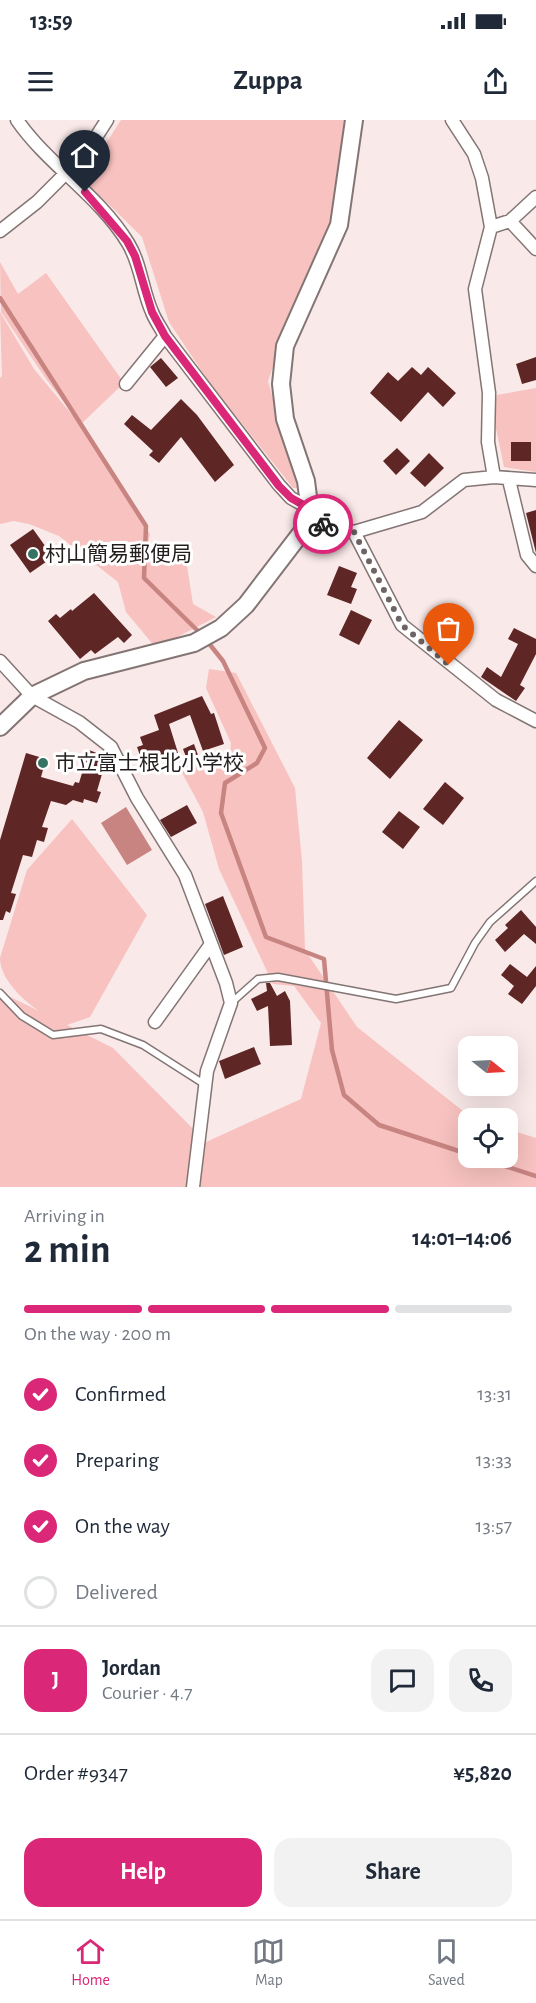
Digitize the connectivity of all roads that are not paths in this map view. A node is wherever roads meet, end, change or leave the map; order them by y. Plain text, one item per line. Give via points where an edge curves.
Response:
1 (17, 120) edge
2 (107, 120) edge
3 (354, 120) edge
4 (452, 120) edge
5 (69, 174) junction
6 (536, 197) edge
7 (510, 221) junction
8 (491, 227) junction
9 (0, 231) edge
10 (536, 249) edge
11 (165, 336) junction
12 (126, 384) dead end
13 (494, 477) junction
14 (509, 480) junction
15 (536, 480) edge
16 (310, 514) junction
17 (354, 532) junction
18 (536, 566) edge
19 (0, 661) edge
20 (32, 696) junction
21 (536, 721) edge
22 (0, 727) edge
23 (536, 881) edge
24 (211, 944) junction
25 (0, 993) edge
26 (231, 1003) junction
27 (155, 1022) dead end
28 (205, 1084) junction
29 (193, 1187) edge

1 - 5 street via 33,144
2 - 5 street
3 - 16 street via 339,225 285,346 280,384 285,418 306,481
4 - 8 street via 474,154
5 - 9 street
5 - 11 street via 127,241 152,312
6 - 7 street
7 - 8 street
7 - 10 street
8 - 13 street via 475,290 489,393 488,442
11 - 12 street
11 - 16 street via 279,486
13 - 14 street
13 - 17 street via 464,480 422,512
14 - 15 street
14 - 18 street via 527,555
16 - 17 street
16 - 20 street via 246,605 221,628 194,643 84,670
17 - 21 street via 402,625 496,700
19 - 20 street
20 - 22 street
20 - 24 street via 79,722 111,747 137,798 185,875
23 - 26 lane via 490,922 452,988 396,999 278,977 258,979
24 - 26 street
24 - 27 street
25 - 28 lane via 22,1016 53,1035 100,1029 142,1045
26 - 28 street
28 - 29 street

